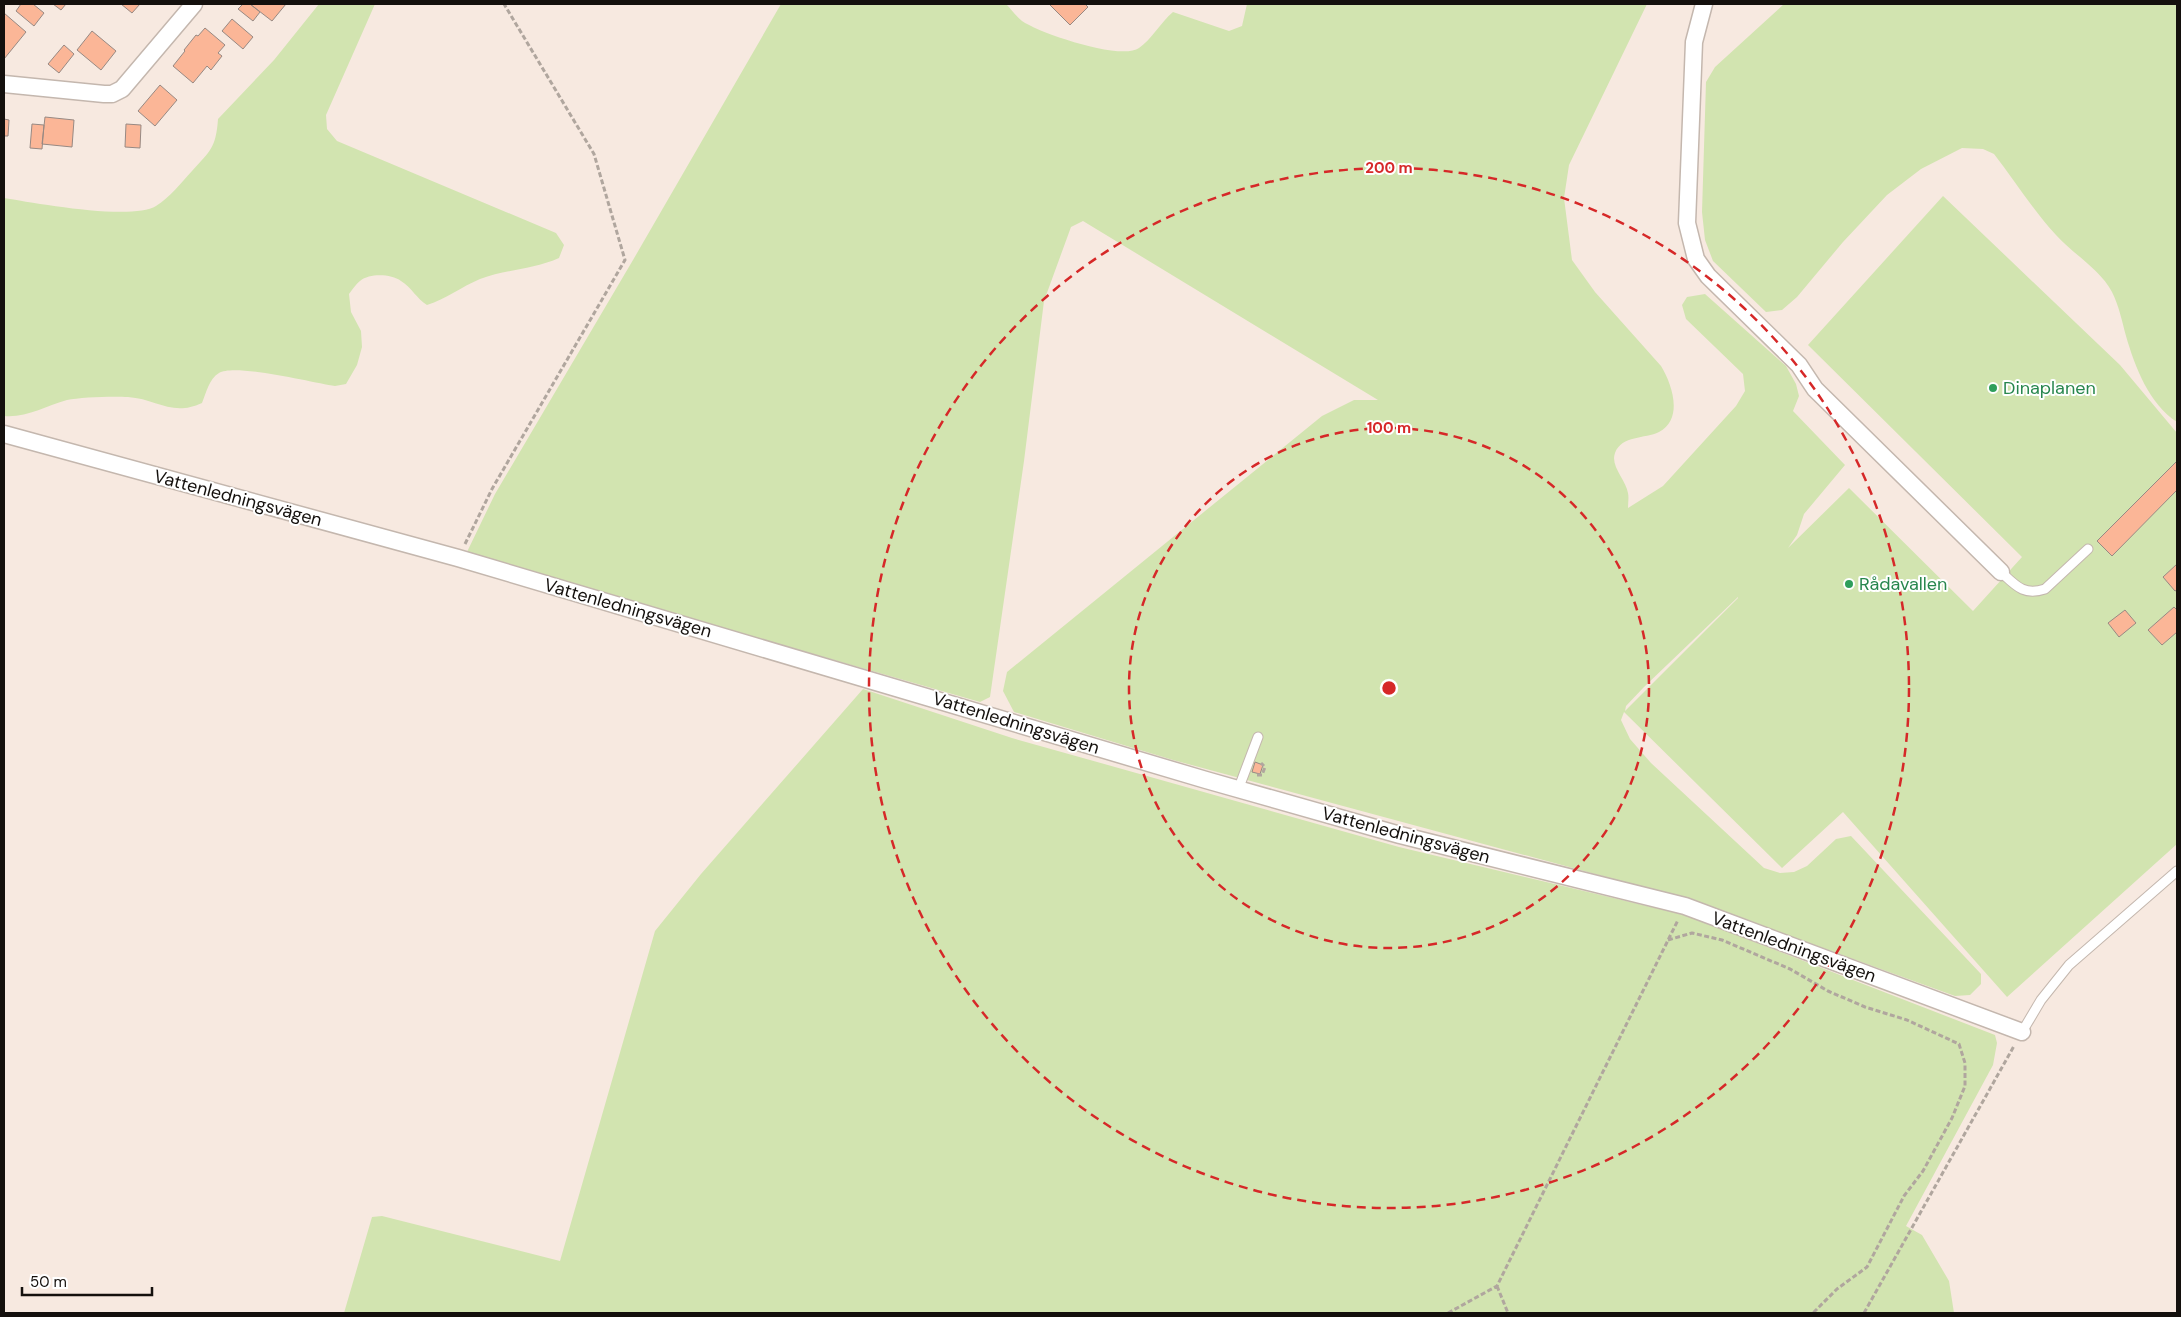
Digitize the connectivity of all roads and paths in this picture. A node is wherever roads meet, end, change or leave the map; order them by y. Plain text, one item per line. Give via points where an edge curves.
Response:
1 (194, 4) edge
2 (504, 4) edge
3 (1704, 4) edge
4 (4, 84) edge
5 (4, 434) edge
6 (2088, 549) dead end
7 (458, 558) junction
8 (2001, 572) joint
9 (1258, 737) dead end
10 (1238, 790) junction
11 (2177, 871) edge
12 (1685, 906) junction
13 (1668, 940) junction
14 (2022, 1032) junction
15 (1497, 1286) junction
16 (1448, 1313) edge
17 (1508, 1313) edge
18 (1813, 1313) edge
19 (1864, 1313) edge

1 - 4 street via 116,93
2 - 7 path via 594,154 625,260 492,489
3 - 8 street via 1694,42 1689,178 1688,223 1696,259 1708,276 1799,365 1815,389
5 - 7 street, Vattenledningsvägen
6 - 8 lane via 2045,589 2036,592 2022,589
7 - 10 street, Vattenledningsvägen
9 - 10 lane
10 - 12 street, Vattenledningsvägen via 1400,835
11 - 14 lane via 2070,965 2041,1000
12 - 13 path
12 - 14 street, Vattenledningsvägen
13 - 15 path
13 - 18 path via 1692,933 1722,940 1790,969 1857,1004 1907,1020 1959,1044 1965,1063 1965,1086 1952,1118 1923,1171 1904,1196 1867,1268 1837,1289
14 - 19 path
15 - 16 path
15 - 17 path

